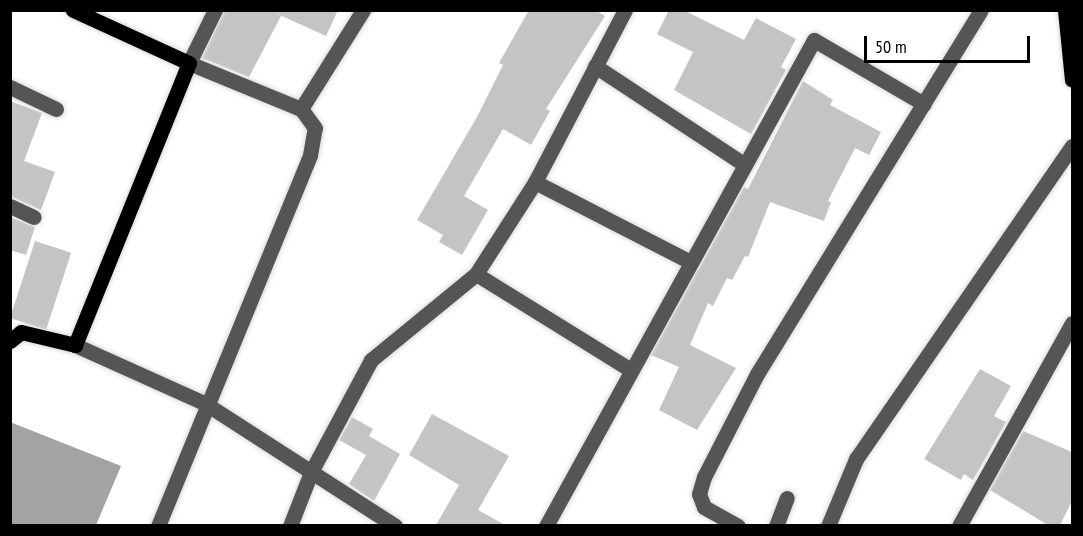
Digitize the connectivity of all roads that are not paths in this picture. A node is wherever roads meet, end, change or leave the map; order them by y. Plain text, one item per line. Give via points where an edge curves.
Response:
1 (73, 10) edge
2 (215, 10) edge
3 (363, 10) edge
4 (625, 10) edge
5 (981, 10) edge
6 (1065, 10) edge
7 (189, 63) junction
8 (595, 66) junction
9 (1072, 80) edge
10 (10, 87) edge
11 (924, 104) junction
12 (56, 109) dead end
13 (301, 109) junction
14 (1072, 146) edge
15 (742, 163) junction
16 (535, 182) junction
17 (10, 206) edge
18 (34, 217) dead end
19 (689, 261) junction
20 (476, 274) junction
21 (1072, 323) edge
22 (10, 340) edge
23 (75, 345) junction
24 (631, 370) junction
25 (206, 404) junction
26 (311, 471) junction
27 (787, 498) dead end
28 (158, 525) edge
29 (290, 525) edge
30 (395, 525) edge
31 (546, 525) edge
32 (738, 525) edge
33 (776, 525) edge
34 (828, 525) edge
35 (959, 525) edge

1 - 7 main road
2 - 7 street
3 - 13 street
4 - 8 street
5 - 11 street
6 - 9 main road
7 - 13 street
7 - 23 main road
8 - 15 street
8 - 16 street
10 - 12 street
11 - 15 street via 814,40
11 - 32 street via 757,374 704,477 699,494 704,507
13 - 25 street via 315,128 310,155
14 - 34 street via 856,459
15 - 19 street
16 - 19 street
16 - 20 street
17 - 18 street
19 - 24 street
20 - 24 street
20 - 26 street via 371,360
21 - 35 street
22 - 23 main road via 21,332
23 - 25 street
24 - 31 street
25 - 26 street
25 - 28 street
26 - 29 street
26 - 30 street
27 - 33 street

